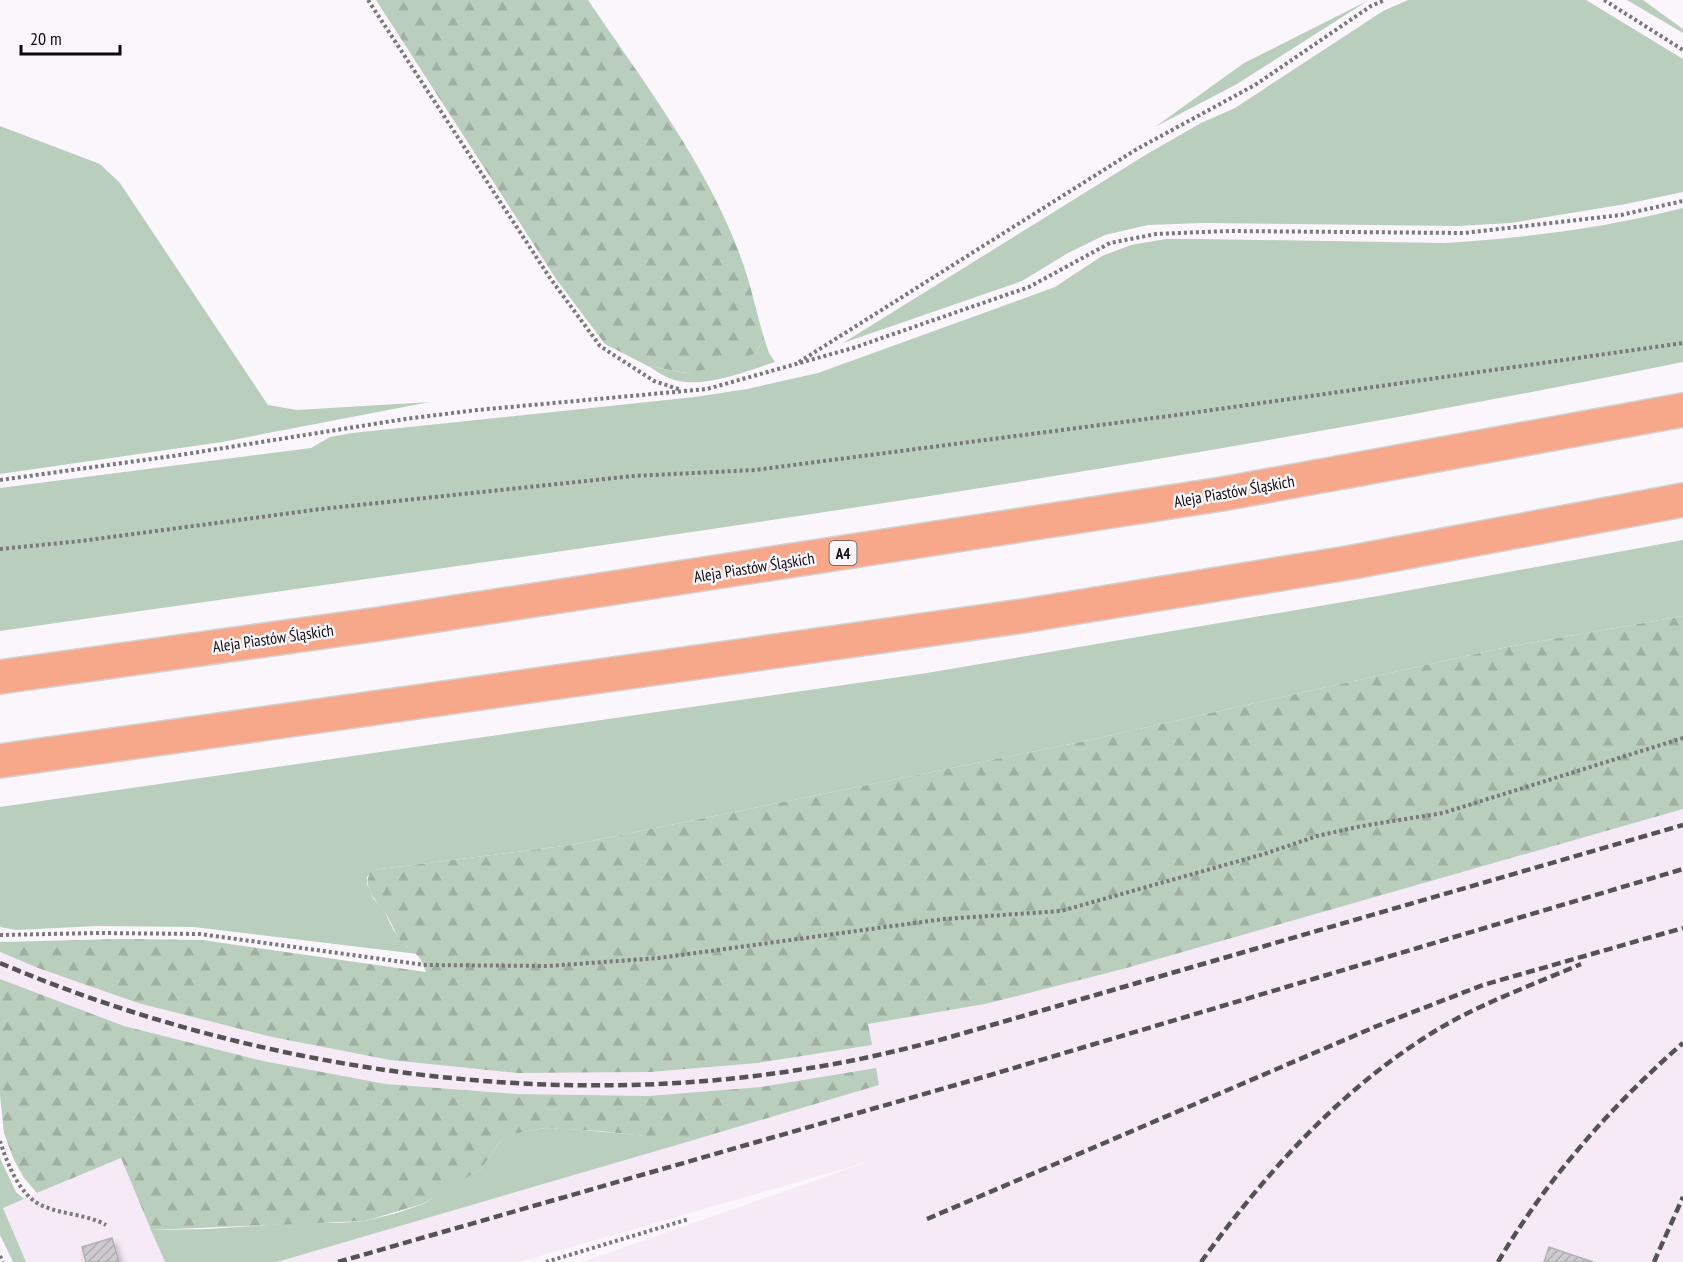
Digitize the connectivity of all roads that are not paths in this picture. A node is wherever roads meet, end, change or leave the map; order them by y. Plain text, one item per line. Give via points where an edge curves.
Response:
1 (1683, 410) edge
2 (1683, 500) edge
3 (0, 677) edge
4 (0, 761) edge

1 - 3 highway, Aleja Piastów Śląskich / A4 via 1222,494 379,624
2 - 4 highway via 1353,562 1034,614

